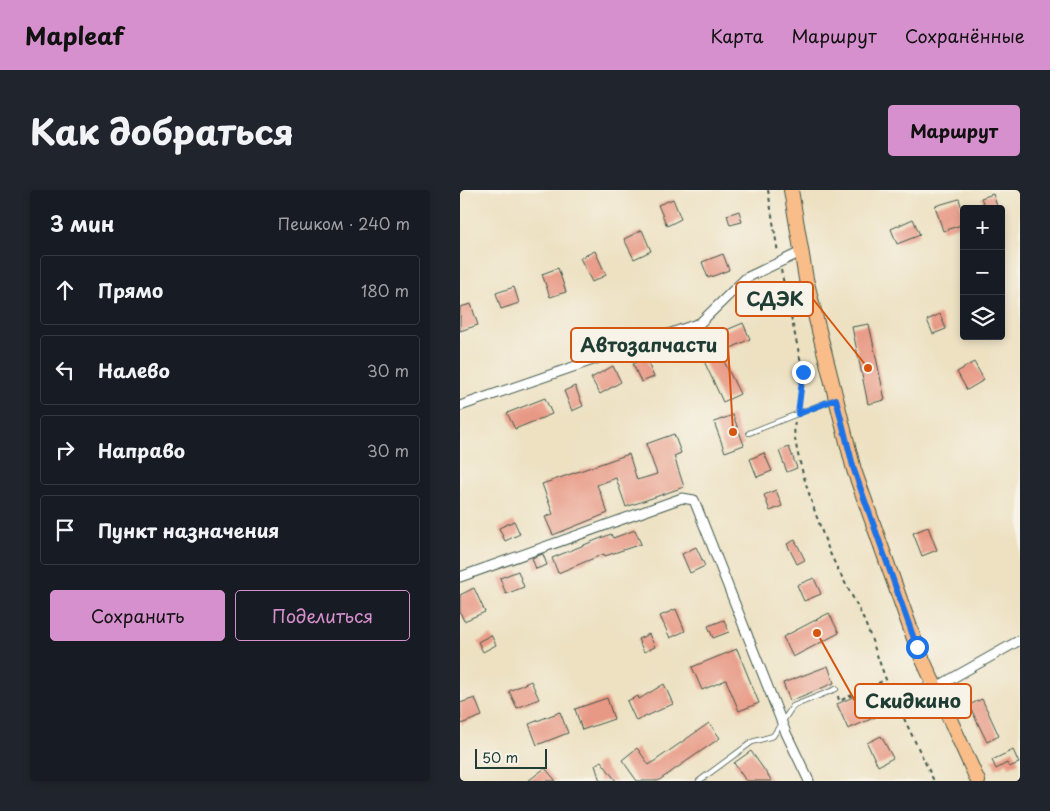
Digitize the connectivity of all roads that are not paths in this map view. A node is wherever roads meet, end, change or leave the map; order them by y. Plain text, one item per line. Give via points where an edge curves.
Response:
1 (791, 190) edge
2 (801, 252) junction
3 (836, 399) junction
4 (460, 406) edge
5 (749, 434) dead end
6 (460, 577) edge
7 (1020, 640) edge
8 (933, 685) junction
9 (835, 689) road end
10 (899, 696) dead end
11 (782, 725) junction
12 (699, 781) edge
13 (809, 781) edge
14 (978, 781) edge

1 - 2 main road
2 - 3 main road
2 - 4 street via 746,278 700,323
3 - 5 lane
3 - 8 main road via 854,470
6 - 11 street via 682,498 694,500
7 - 8 street
8 - 10 lane
8 - 14 main road
9 - 11 lane via 793,706
11 - 12 lane via 773,736 752,742
11 - 13 street

